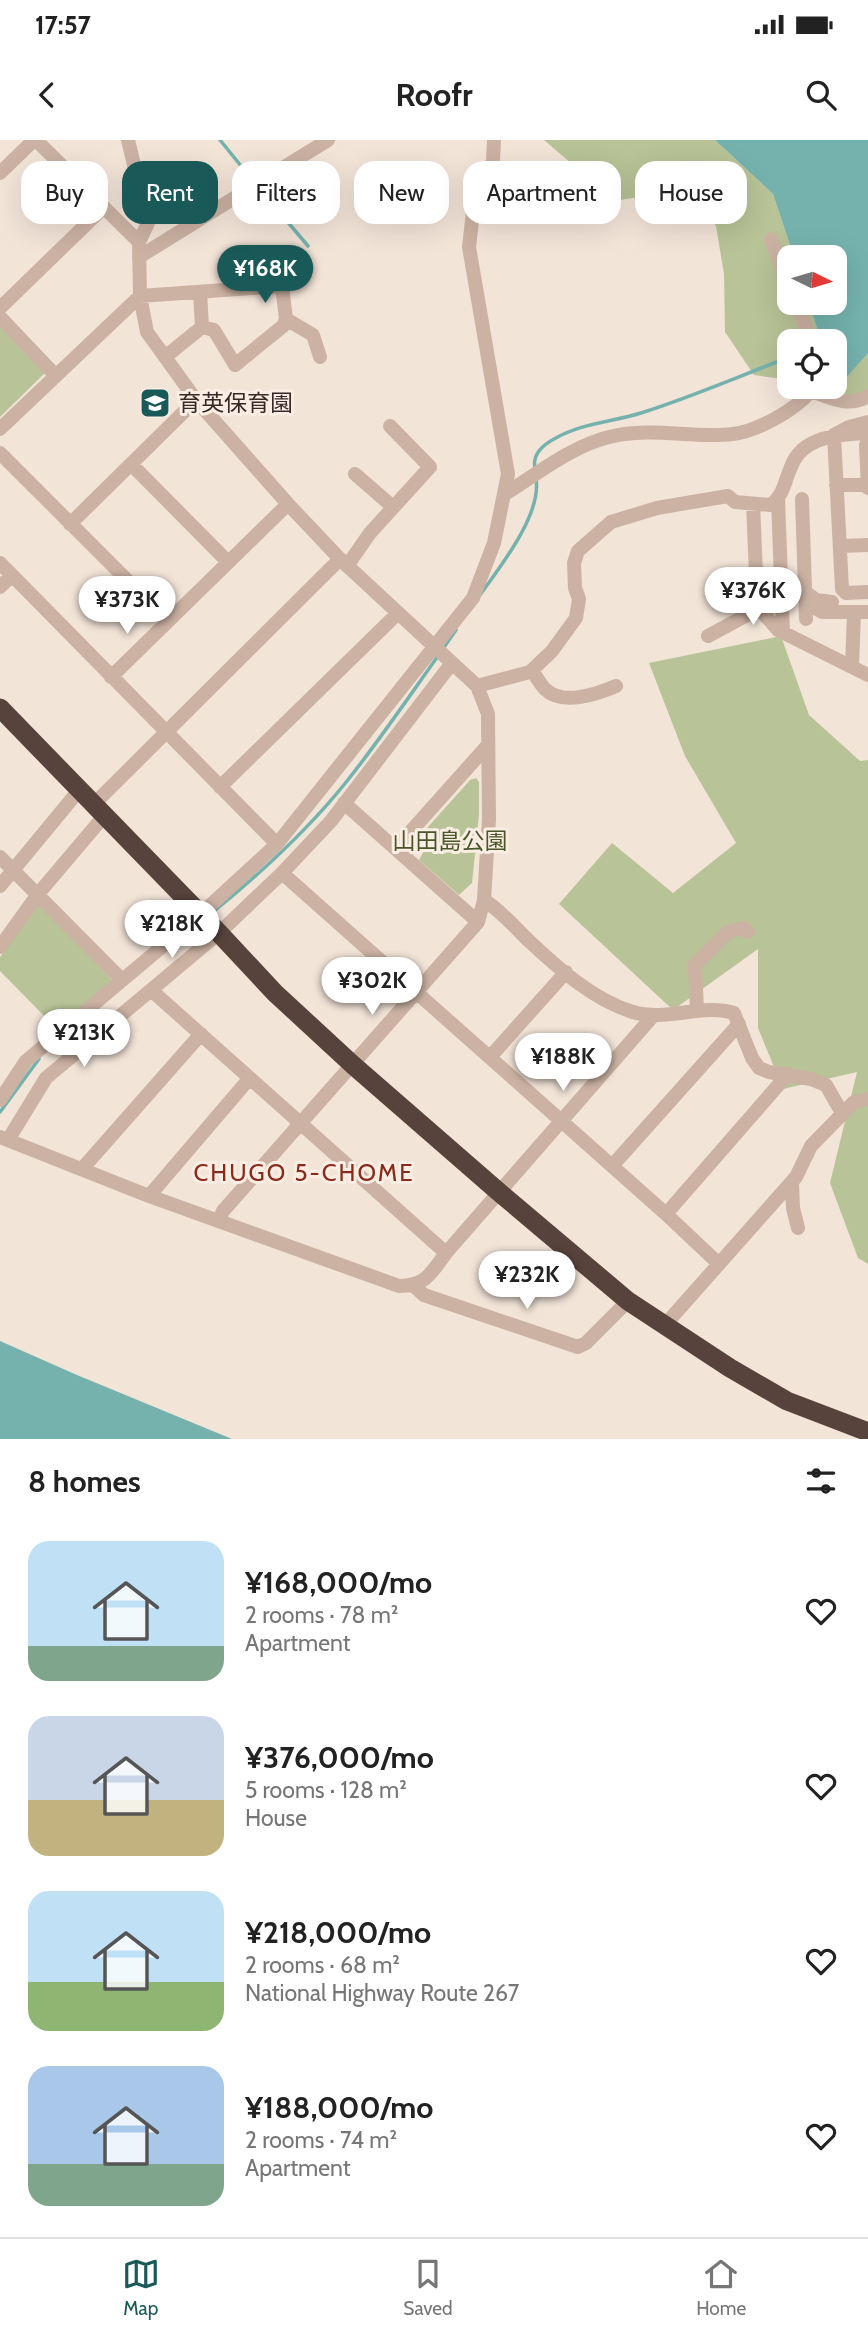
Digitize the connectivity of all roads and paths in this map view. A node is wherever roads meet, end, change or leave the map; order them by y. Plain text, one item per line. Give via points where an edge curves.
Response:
1 (35, 140) edge
2 (128, 140) edge
3 (328, 140) edge
4 (494, 140) edge
5 (57, 161) edge
6 (0, 173) edge
7 (108, 210) edge
8 (86, 224) edge
9 (771, 239) dead end
10 (139, 242) junction
11 (777, 255) edge
12 (139, 257) junction
13 (200, 292) junction
14 (140, 296) junction
15 (0, 308) edge
16 (0, 317) edge
17 (286, 319) junction
18 (202, 327) junction
19 (165, 357) junction
20 (320, 357) dead end
21 (56, 376) junction
22 (868, 396) edge
23 (804, 399) edge
24 (834, 399) edge
25 (196, 400) junction
26 (868, 422) edge
27 (390, 426) dead end
28 (0, 429) edge
29 (834, 435) junction
30 (867, 439) edge
31 (0, 453) edge
32 (131, 464) junction
33 (355, 474) dead end
34 (836, 485) junction
35 (868, 486) edge
36 (505, 494) junction
37 (779, 499) junction
38 (802, 499) dead end
39 (288, 504) junction
40 (754, 504) junction
41 (393, 508) junction
42 (70, 524) junction
43 (868, 545) edge
44 (840, 546) junction
45 (228, 561) junction
46 (344, 562) junction
47 (0, 563) edge
48 (12, 575) junction
49 (0, 587) edge
50 (868, 592) edge
51 (806, 598) junction
52 (832, 602) dead end
53 (762, 607) junction
54 (398, 612) junction
55 (861, 612) edge
56 (806, 619) dead end
57 (168, 621) junction
58 (783, 632) junction
59 (708, 636) dead end
60 (442, 653) junction
61 (852, 667) junction
62 (533, 670) junction
63 (868, 675) edge
64 (111, 677) junction
65 (477, 686) junction
66 (616, 686) dead end
67 (0, 708) edge
68 (166, 732) junction
69 (488, 745) junction
70 (220, 787) junction
71 (80, 789) junction
72 (344, 803) junction
73 (100, 810) junction
74 (277, 844) junction
75 (396, 848) junction
76 (0, 856) edge
77 (13, 870) junction
78 (282, 873) junction
79 (0, 886) edge
80 (38, 894) junction
81 (484, 900) junction
82 (478, 922) junction
83 (209, 923) junction
84 (748, 932) dead end
85 (0, 947) edge
86 (566, 972) junction
87 (121, 979) junction
88 (151, 990) junction
89 (417, 993) junction
90 (697, 1011) junction
91 (653, 1016) junction
92 (739, 1024) junction
93 (201, 1034) junction
94 (490, 1057) junction
95 (353, 1065) junction
96 (788, 1074) junction
97 (249, 1079) junction
98 (868, 1099) edge
99 (0, 1100) edge
100 (842, 1112) junction
101 (562, 1121) junction
102 (302, 1123) junction
103 (4, 1139) edge
104 (612, 1166) junction
105 (82, 1169) junction
106 (792, 1182) junction
107 (500, 1193) junction
108 (149, 1196) junction
109 (666, 1214) junction
110 (219, 1220) junction
111 (798, 1228) dead end
112 (446, 1253) junction
113 (719, 1264) junction
114 (414, 1286) junction
115 (628, 1301) junction
116 (664, 1326) junction
117 (868, 1432) edge

1 - 5 street
1 - 6 street
2 - 10 street via 148,223
3 - 12 street
4 - 36 street via 493,161 474,203 469,247 508,474
7 - 10 street
8 - 15 street
9 - 11 street
10 - 12 street
12 - 14 street
13 - 14 street
13 - 17 street via 282,286
13 - 18 street
14 - 19 street via 147,332
14 - 21 street
16 - 21 street
17 - 18 street via 235,365 214,330
17 - 20 street via 313,335
18 - 19 street
19 - 25 street
21 - 28 street
22 - 24 street via 856,403
23 - 36 street via 766,423 734,434 635,431 605,438
25 - 32 street
25 - 39 street
26 - 29 street
27 - 41 street via 430,467
29 - 30 street
29 - 34 street
29 - 37 street via 797,455
30 - 35 street
31 - 42 street
32 - 42 street
32 - 45 street
33 - 41 street
34 - 35 street
34 - 44 street
36 - 60 street via 494,543 472,598
37 - 40 street via 771,505
37 - 58 street
38 - 51 street
39 - 45 street
39 - 46 street
40 - 53 street via 757,596
40 - 62 street via 734,502 728,496 657,508 611,522 578,551 573,563 579,599 576,618
41 - 46 street
42 - 57 street
43 - 44 street
44 - 50 street via 842,589 846,593
45 - 57 street
46 - 54 street
46 - 68 street
47 - 48 street
48 - 49 street
48 - 64 street
51 - 52 street
51 - 55 street via 822,612
51 - 56 street
53 - 58 street
53 - 59 street
54 - 60 street
54 - 70 street
55 - 61 street
57 - 64 street
58 - 61 street
60 - 65 street
60 - 72 street
60 - 74 street
61 - 63 street
62 - 65 street
62 - 66 street via 545,690 555,696 591,697
64 - 68 street
65 - 69 street via 488,714
67 - 71 highway
68 - 70 street
68 - 73 street
69 - 75 street
69 - 81 street
70 - 74 street
71 - 73 highway
71 - 77 street
72 - 75 street
72 - 78 street
73 - 80 street
73 - 83 highway
74 - 83 street
75 - 82 street
76 - 77 street
77 - 79 street
77 - 80 street
78 - 83 street
78 - 89 street
80 - 85 street
80 - 87 street
81 - 82 street
81 - 86 street
82 - 89 street
83 - 87 street
83 - 88 street
83 - 95 highway via 275,993
84 - 90 street via 743,928 728,932 695,965
86 - 91 street via 600,999
86 - 94 street
87 - 99 street via 26,1062
88 - 93 street
88 - 103 street via 46,1078
89 - 94 street
89 - 95 street
90 - 91 street
90 - 92 street via 719,1008 734,1013
91 - 101 street
92 - 96 street via 760,1068
92 - 104 street
93 - 97 street
93 - 105 street
94 - 101 street
95 - 102 street
95 - 107 highway
96 - 100 street via 826,1084
96 - 109 street
97 - 102 street
97 - 108 street
98 - 100 street via 854,1102
100 - 106 street via 811,1146
101 - 104 street
101 - 107 street
102 - 110 street
102 - 112 street
103 - 105 street
104 - 109 street
105 - 108 street
106 - 111 street
106 - 113 street
107 - 112 street
107 - 115 highway
108 - 110 street
109 - 113 street
110 - 114 street via 399,1286
112 - 114 street via 426,1280
113 - 116 street
114 - 115 street via 424,1295 578,1346
115 - 116 highway
116 - 117 highway via 787,1401

